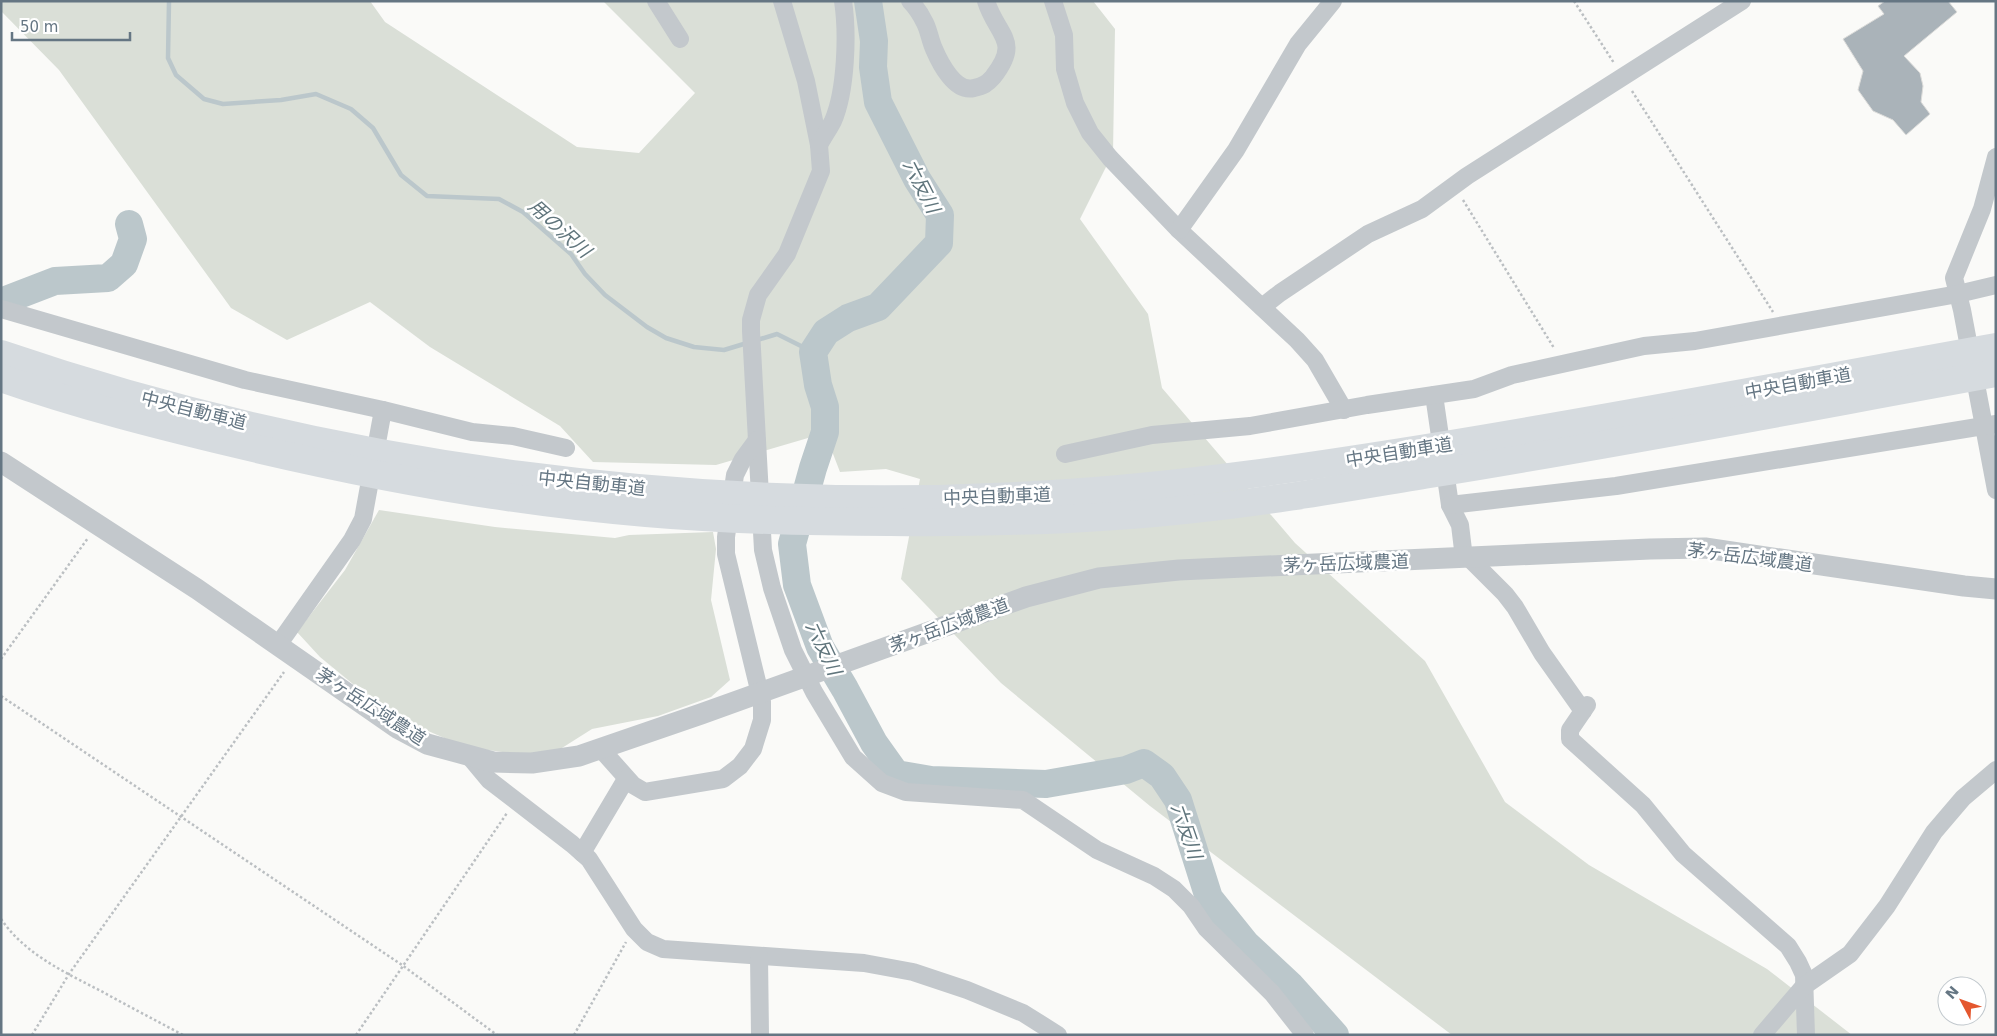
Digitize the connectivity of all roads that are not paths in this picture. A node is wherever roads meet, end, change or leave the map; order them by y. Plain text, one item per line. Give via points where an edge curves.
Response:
1 (656, 1) edge
2 (782, 1) edge
3 (843, 1) edge
4 (910, 1) edge
5 (986, 1) edge
6 (1053, 1) edge
7 (1333, 1) edge
8 (1742, 1) edge
9 (680, 39) dead end
10 (819, 145) junction
11 (1996, 157) edge
12 (1179, 230) junction
13 (1996, 285) edge
14 (1960, 302) junction
15 (1262, 307) junction
16 (1, 308) edge
17 (1996, 347) edge
18 (1, 354) edge
19 (1996, 373) edge
20 (1, 378) edge
21 (1434, 402) junction
22 (1344, 410) junction
23 (382, 414) junction
24 (1986, 421) edge
25 (757, 440) junction
26 (566, 448) dead end
27 (1065, 454) dead end
28 (1, 462) edge
29 (1996, 490) edge
30 (644, 501) junction
31 (1450, 505) junction
32 (944, 511) junction
33 (1467, 558) junction
34 (1996, 589) edge
35 (287, 651) junction
36 (600, 748) junction
37 (468, 756) junction
38 (1996, 770) edge
39 (626, 779) junction
40 (582, 854) junction
41 (759, 956) junction
42 (1804, 986) junction
43 (760, 1035) edge
44 (1058, 1035) edge
45 (1305, 1035) edge
46 (1762, 1035) edge
47 (1806, 1035) edge

1 - 9 street
2 - 10 street via 806,81
3 - 10 street via 846,21 841,93 833,121
4 - 5 street via 926,24 945,70 959,87 970,89 987,84 1008,52 1004,36
6 - 12 street via 1064,35 1064,69 1075,103 1090,133
7 - 12 street via 1298,44 1236,150
8 - 15 street via 1622,76 1422,209 1368,234
10 - 25 street via 821,171 815,187 787,254 758,295 751,320
11 - 14 street via 1982,210 1954,278
12 - 15 street
13 - 14 street
14 - 21 street via 1644,346 1512,375
14 - 24 street
15 - 22 street via 1315,360
16 - 23 street via 244,380
17 - 32 highway, 中央自動車道 via 1561,426 1326,464 1056,494
18 - 30 highway, 中央自動車道 via 171,405 293,435 515,474
19 - 32 highway, 中央自動車道 via 1564,452 1194,509 1058,519
20 - 30 highway, 中央自動車道 via 164,427 288,457 413,482 541,501
21 - 22 street
21 - 31 street
22 - 27 street via 1250,426 1152,435
23 - 26 street
23 - 35 street via 363,519
24 - 29 street
24 - 31 street via 1616,486
25 - 39 street via 735,475 726,537 726,554 762,702 762,720 753,749 740,766 723,779 645,792
25 - 45 street via 763,550 772,588 793,650 853,757 882,783 906,792 1023,800 1097,850 1154,876 1191,906 1206,928 1272,993
28 - 35 street, 茅ヶ岳広域農道
30 - 32 highway, 中央自動車道 via 811,522
31 - 33 street via 1460,525
33 - 34 street, 茅ヶ岳広域農道 via 1705,548
33 - 36 street, 茅ヶ岳広域農道 via 1152,572 1099,578 1026,597
33 - 42 street via 1506,594 1542,653 1585,708 1570,730 1570,739 1643,805 1683,854 1788,946 1804,975
35 - 37 street, 茅ヶ岳広域農道 via 397,728 427,744
36 - 37 street, 茅ヶ岳広域農道 via 579,756 532,763 493,762
36 - 39 street
37 - 40 street via 489,780
38 - 42 street via 1963,798 1934,832 1887,906 1850,954
39 - 40 street
40 - 41 street via 603,879 634,929 647,942 663,949
41 - 43 street
41 - 44 street via 864,963 913,972 1023,1013
42 - 46 street
42 - 47 street

